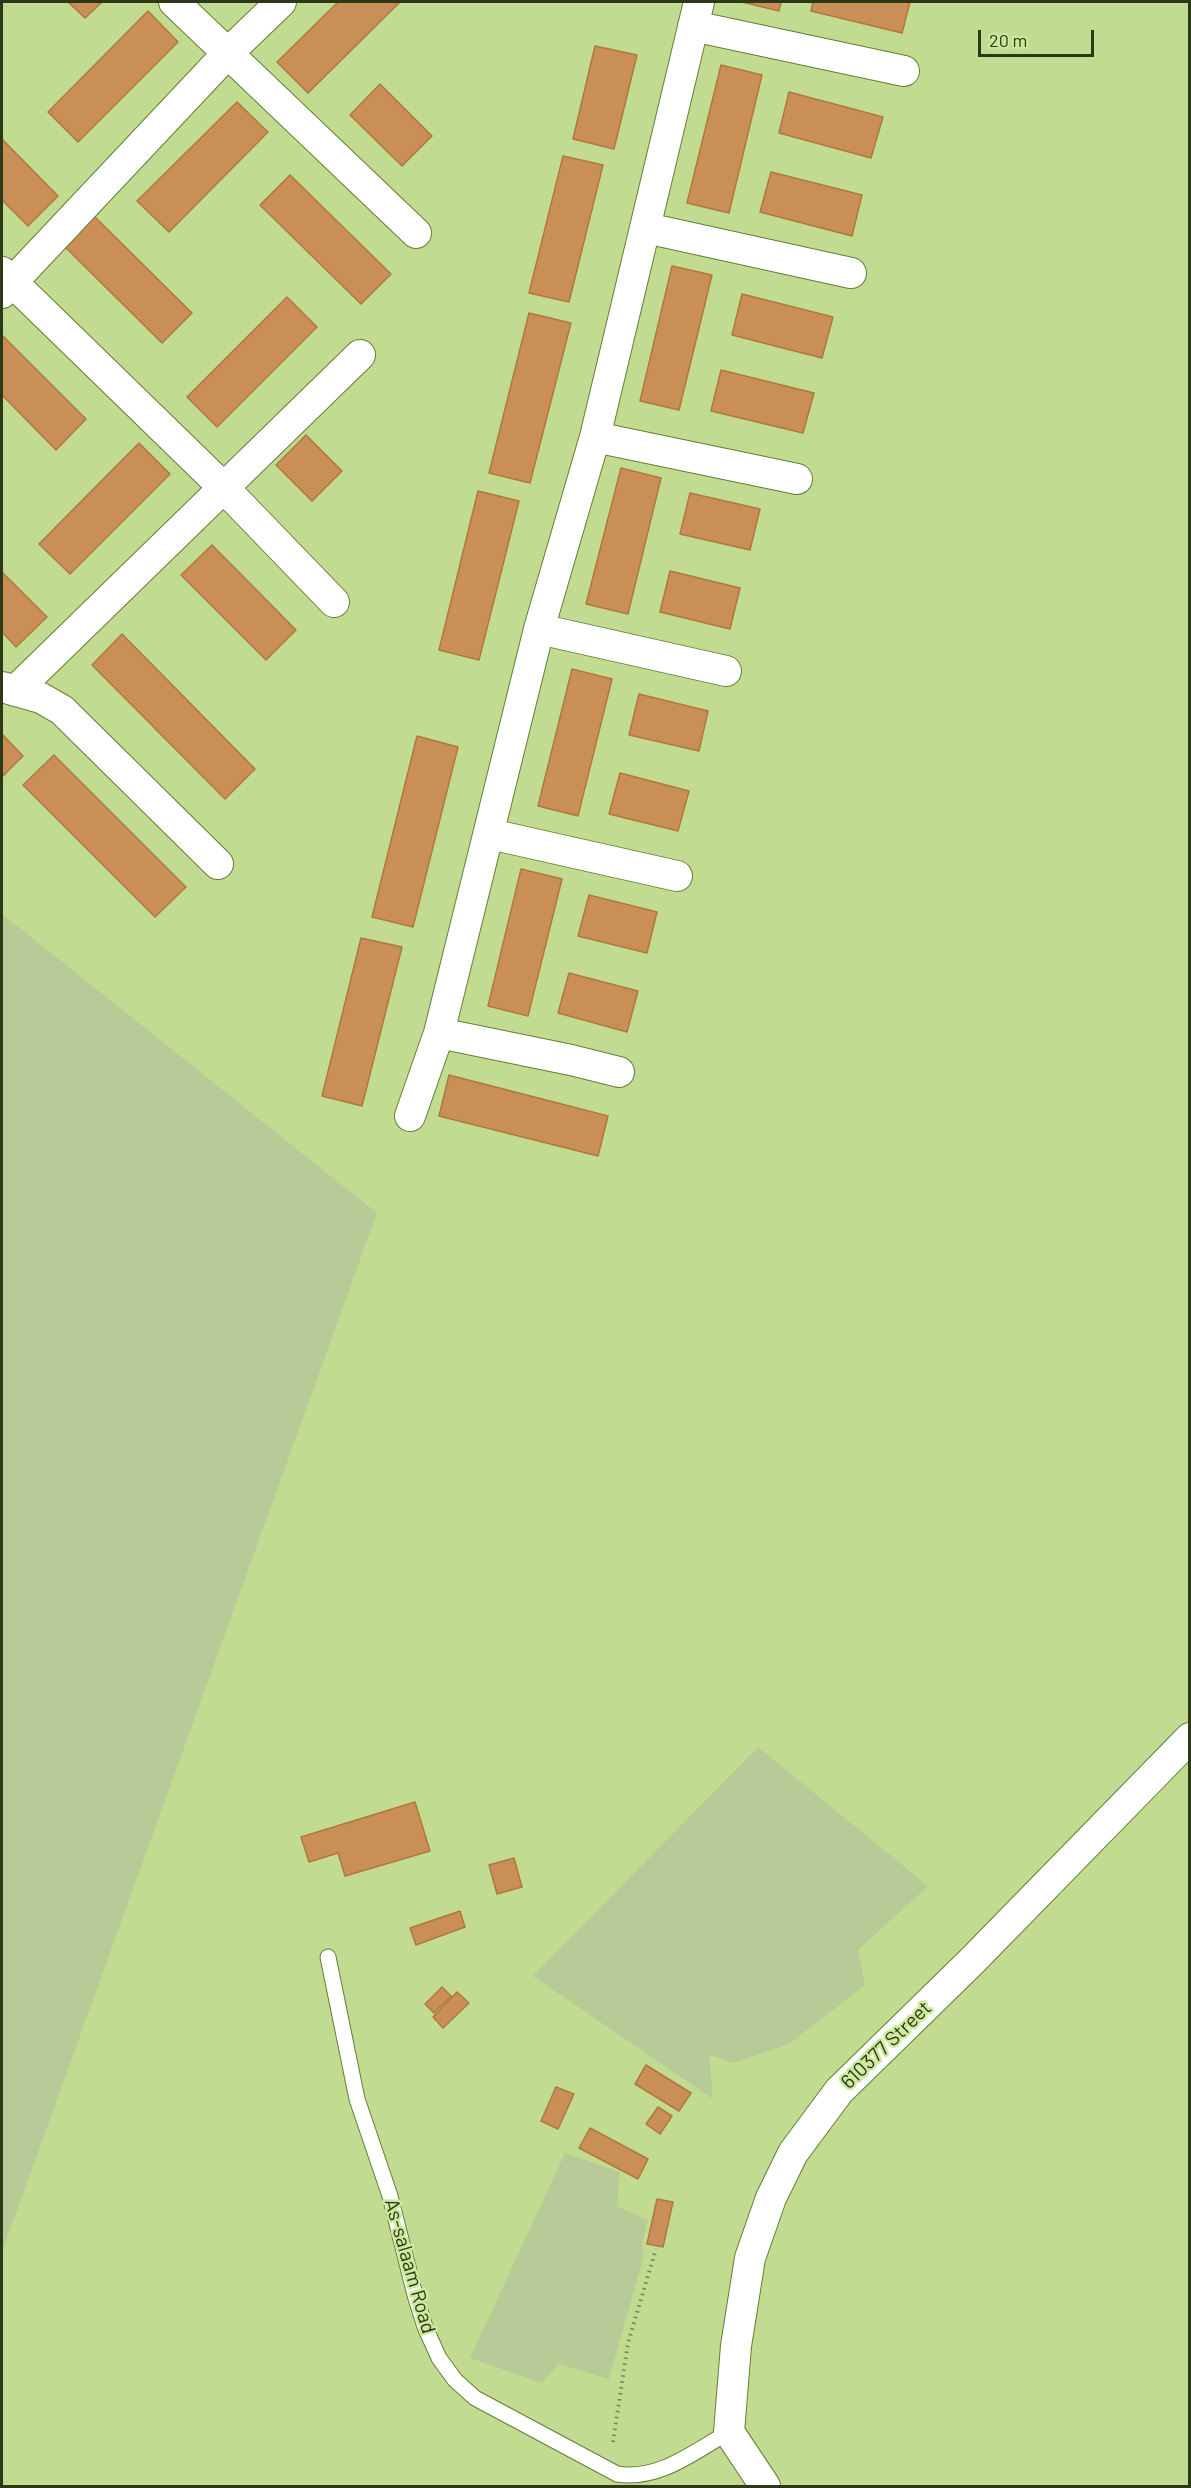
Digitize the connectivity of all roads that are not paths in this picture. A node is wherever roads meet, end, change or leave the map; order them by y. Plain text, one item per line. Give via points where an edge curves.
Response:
1 (174, 2) edge
2 (281, 2) edge
3 (696, 14) edge
4 (227, 54) junction
5 (904, 71) dead end
6 (646, 228) junction
7 (416, 233) dead end
8 (851, 273) dead end
9 (5, 282) edge
10 (360, 355) dead end
11 (596, 437) junction
12 (797, 479) dead end
13 (223, 487) junction
14 (334, 602) dead end
15 (539, 629) junction
16 (726, 671) dead end
17 (8, 689) edge
18 (490, 834) junction
19 (218, 864) dead end
20 (677, 876) dead end
21 (439, 1033) junction
22 (619, 1072) dead end
23 (410, 1116) dead end
24 (1190, 1738) edge
25 (328, 1957) dead end
26 (729, 2432) junction
27 (765, 2487) edge

1 - 4 street
2 - 4 street
3 - 5 street
3 - 6 street
4 - 7 street
4 - 9 street
6 - 8 street
6 - 11 street
9 - 13 street
10 - 13 street
11 - 12 street
11 - 15 street
13 - 14 street
13 - 17 street
15 - 16 street
15 - 18 street
17 - 19 street via 41,698 62,710
18 - 20 street
18 - 21 street
21 - 22 street
21 - 23 street
24 - 26 street, 610377 Street via 839,2091 793,2153 771,2198 750,2258 736,2346
25 - 26 lane, As-salaam Road via 357,2099 390,2196 415,2295 439,2358 455,2380 475,2398 617,2474 638,2476 658,2471
26 - 27 street

